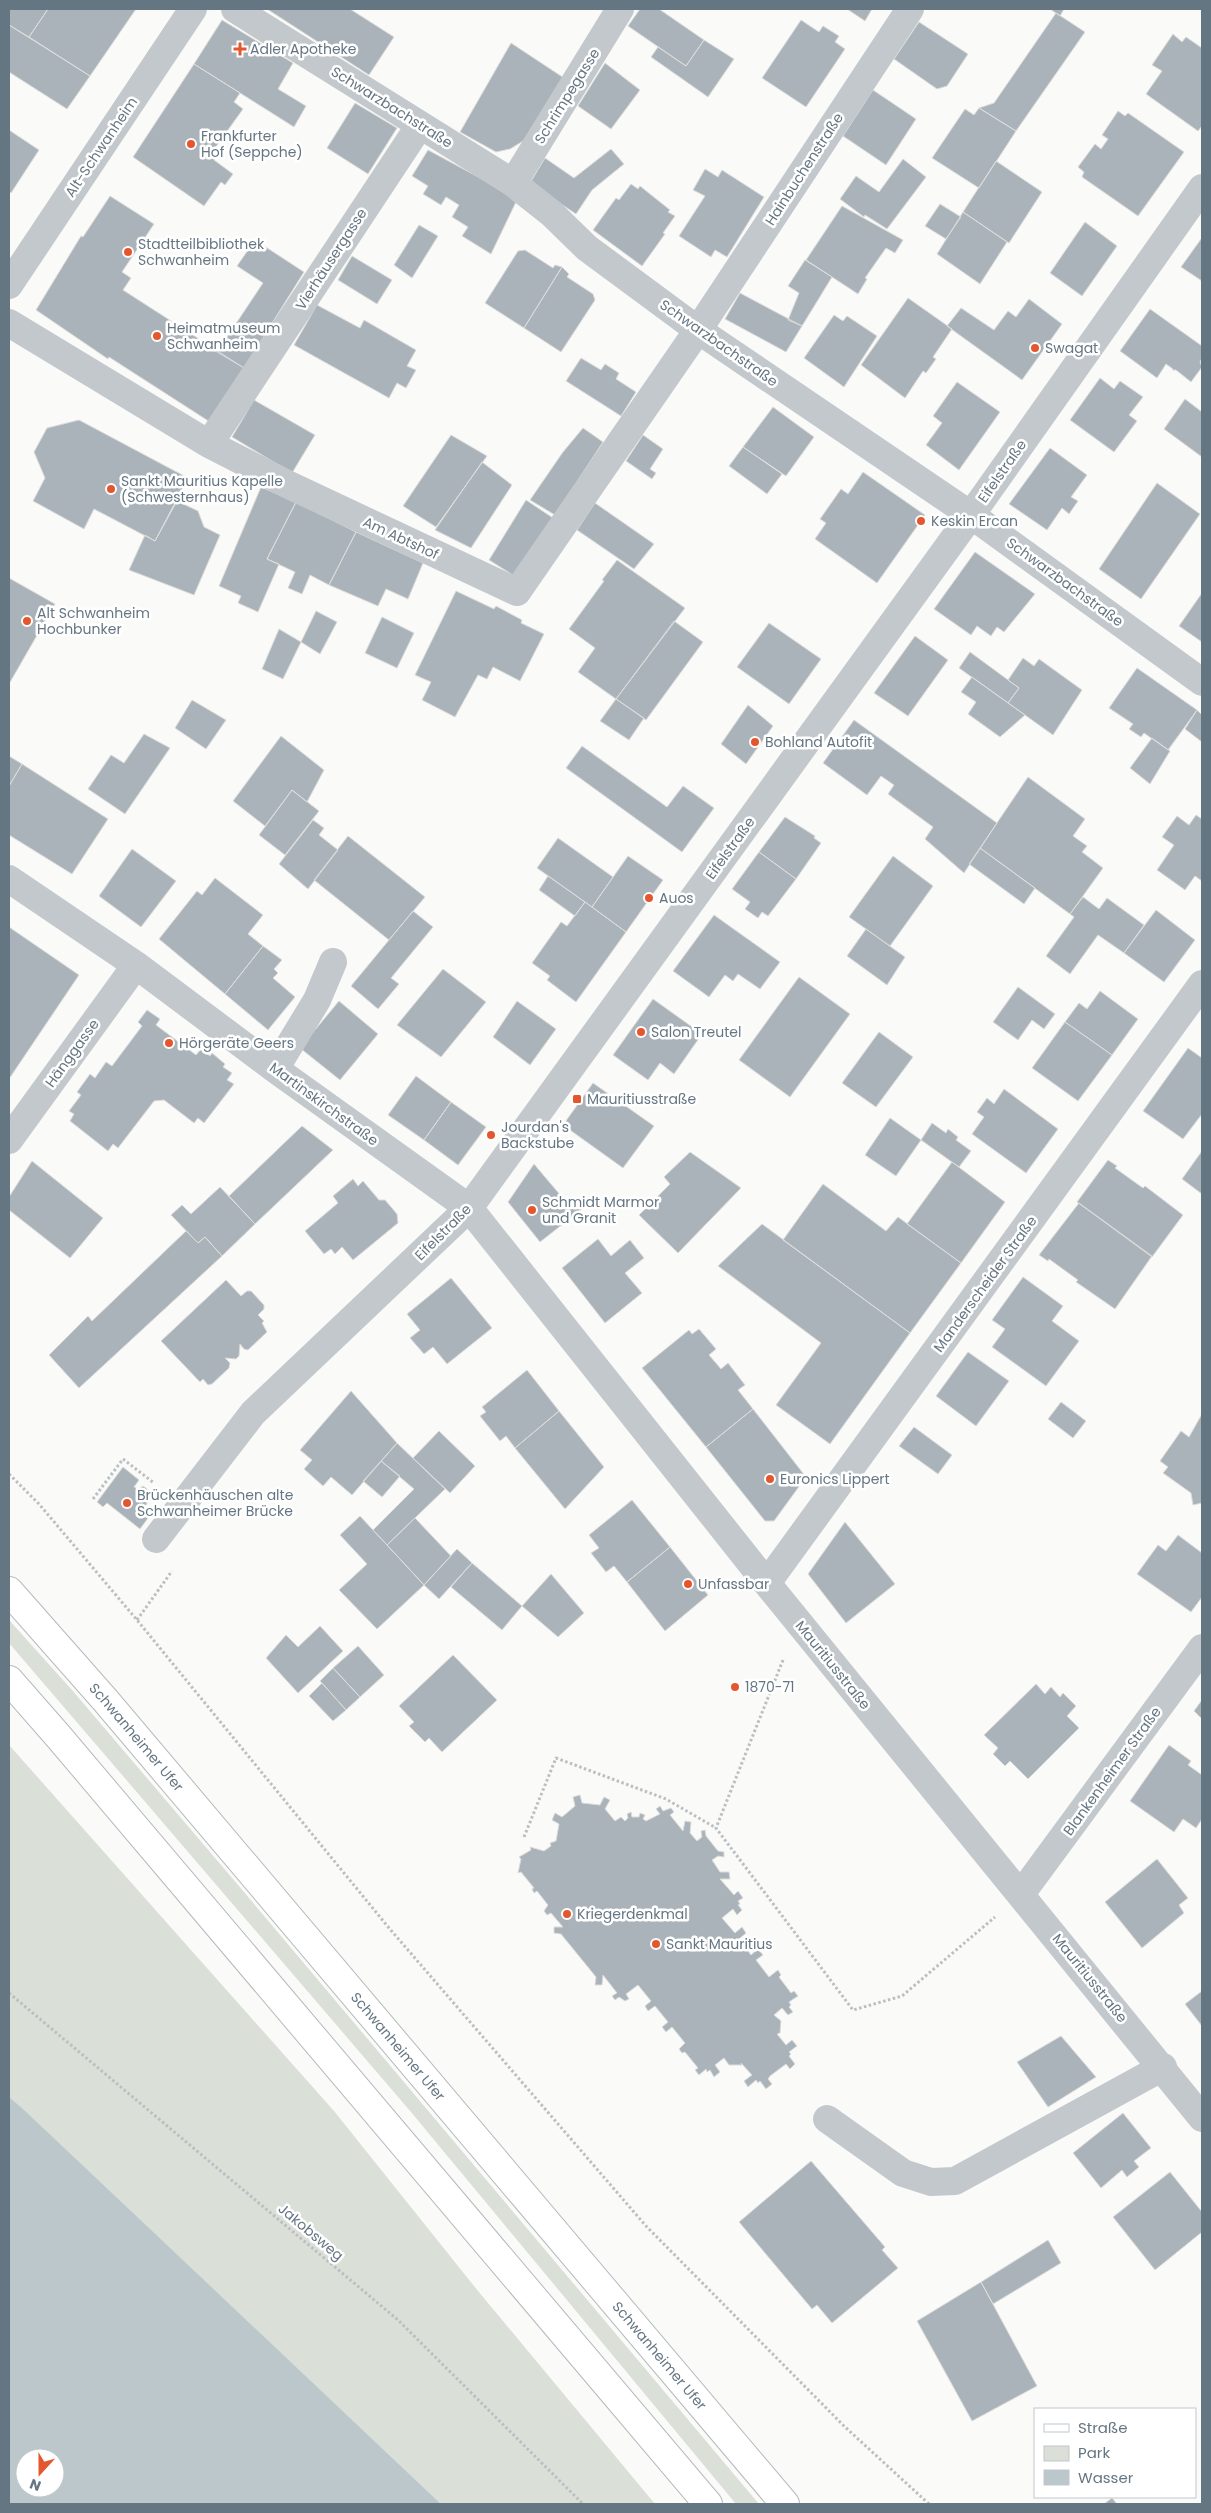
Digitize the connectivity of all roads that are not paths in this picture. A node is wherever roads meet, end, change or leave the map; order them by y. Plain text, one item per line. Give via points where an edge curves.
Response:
1 (193, 9) edge
2 (235, 9) edge
3 (620, 9) edge
4 (910, 9) edge
5 (420, 125) junction
6 (513, 183) junction
7 (1202, 188) edge
8 (9, 285) edge
9 (9, 323) edge
10 (698, 330) junction
11 (209, 444) junction
12 (971, 515) junction
13 (1202, 682) edge
14 (9, 879) edge
15 (333, 962) dead end
16 (136, 965) junction
17 (1202, 984) edge
18 (274, 1069) junction
19 (9, 1140) edge
20 (469, 1208) junction
21 (156, 1539) dead end
22 (767, 1583) junction
23 (9, 1592) edge
24 (1202, 1648) edge
25 (9, 1680) edge
26 (1021, 1894) junction
27 (1163, 2067) junction
28 (1202, 2118) edge
29 (827, 2119) dead end
30 (708, 2504) edge
31 (785, 2504) edge

1 - 8 street, Alt-Schwanheim
2 - 5 street, Schwarzbachstraße
3 - 6 street, Schrimpegasse
4 - 10 street, Hainbuchenstraße
5 - 6 street, Schwarzbachstraße
5 - 11 street, Vierhäusergasse
6 - 10 street, Schwarzbachstraße via 551,213 587,248
7 - 12 street, Eifelstraße
9 - 11 street, Am Abtshof
10 - 11 street, Am Abtshof via 517,592
10 - 12 street, Schwarzbachstraße
12 - 13 street, Schwarzbachstraße
12 - 20 street, Eifelstraße
14 - 16 street, Martinskirchstraße
15 - 18 street via 318,1000
16 - 18 street, Martinskirchstraße
16 - 19 street, Hänggasse
17 - 22 street, Manderscheider Straße
18 - 20 street, Martinskirchstraße
20 - 21 street, Eifelstraße via 253,1413
20 - 22 street, Mauritiusstraße
22 - 26 street, Mauritiusstraße
23 - 31 main road, Schwanheimer Ufer via 119,1716
24 - 26 street, Blankenheimer Straße
25 - 30 main road
26 - 27 street, Mauritiusstraße
27 - 28 street, Mauritiusstraße
27 - 29 street via 955,2181 931,2182 903,2173

